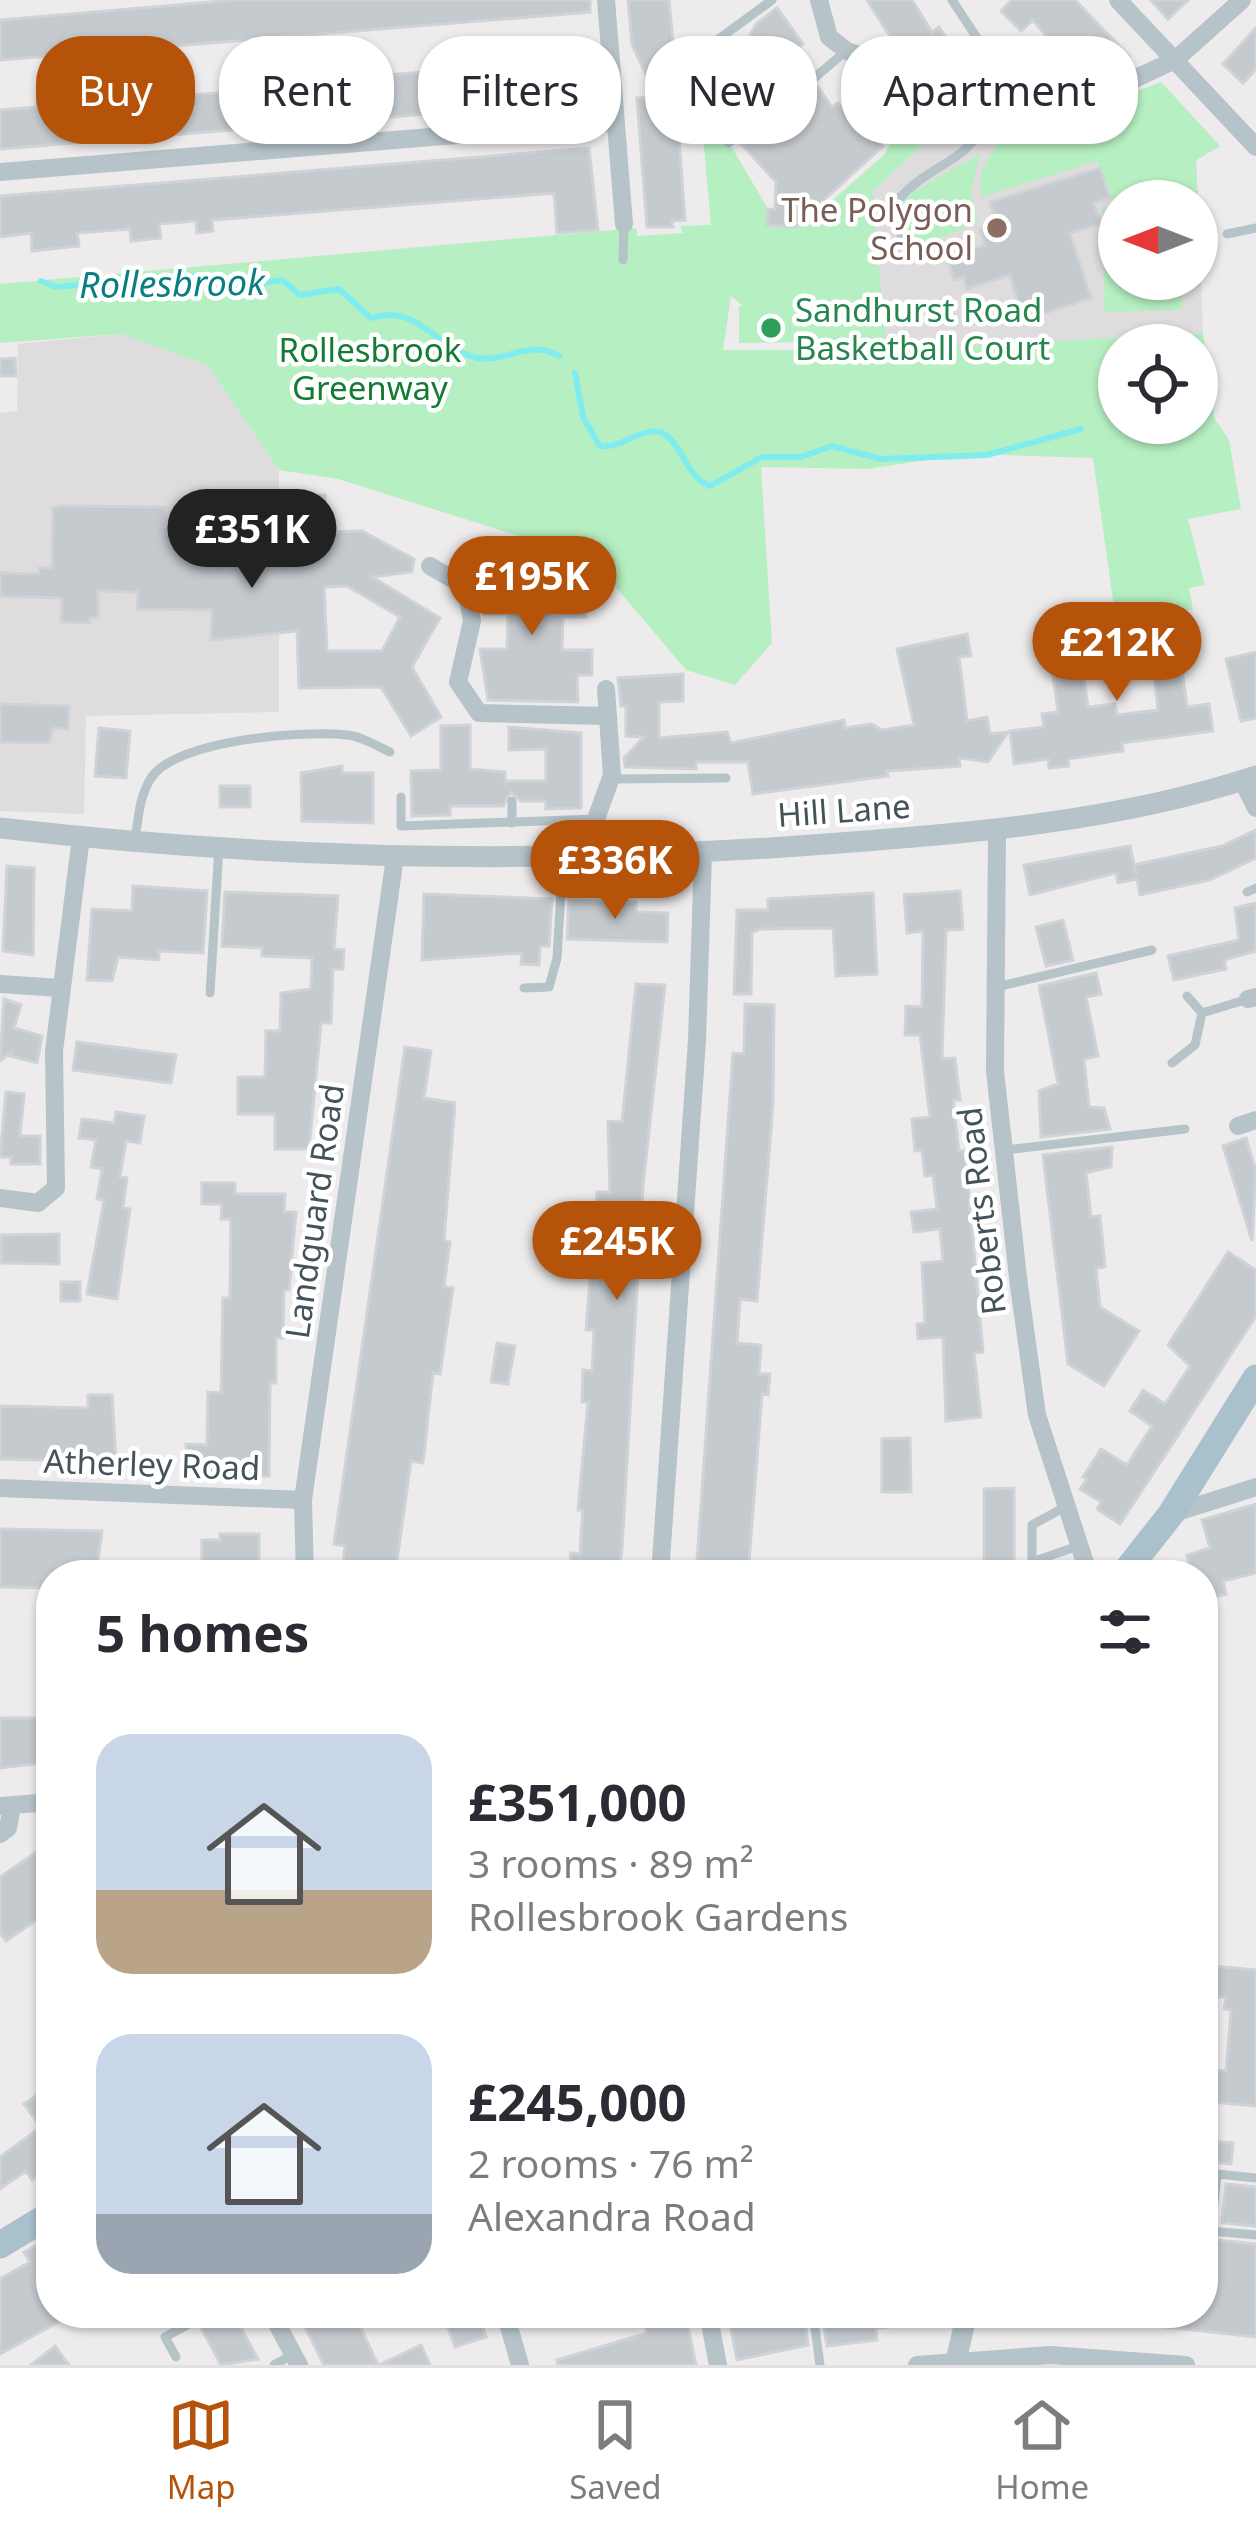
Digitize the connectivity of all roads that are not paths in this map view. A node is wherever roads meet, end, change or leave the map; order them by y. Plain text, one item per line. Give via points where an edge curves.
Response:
1 (606, 0) edge
2 (772, 0) edge
3 (819, 0) edge
4 (952, 0) edge
5 (1118, 0) edge
6 (1242, 0) edge
7 (609, 36) edge
8 (723, 36) edge
9 (976, 36) edge
10 (841, 46) edge
11 (841, 56) edge
12 (1175, 60) junction
13 (817, 76) edge
14 (1138, 77) edge
15 (418, 138) edge
16 (618, 144) edge
17 (973, 144) edge
18 (1256, 147) edge
19 (0, 172) edge
20 (624, 224) joint
21 (1256, 228) edge
22 (1227, 234) dead end
23 (902, 242) dead end
24 (623, 260) dead end
25 (430, 566) dead end
26 (606, 689) dead end
27 (606, 716) junction
28 (390, 752) dead end
29 (726, 778) dead end
30 (1249, 778) edge
31 (610, 779) junction
32 (401, 797) dead end
33 (512, 801) dead end
34 (1256, 808) edge
35 (596, 819) junction
36 (512, 823) junction
37 (0, 828) edge
38 (997, 832) junction
39 (81, 837) junction
40 (135, 841) junction
41 (219, 848) junction
42 (703, 854) junction
43 (394, 856) junction
44 (563, 858) junction
45 (592, 858) junction
46 (1152, 950) dead end
47 (0, 984) edge
48 (996, 987) junction
49 (60, 988) junction
50 (524, 988) dead end
51 (211, 993) dead end
52 (1187, 996) dead end
53 (1252, 998) edge
54 (1202, 1013) junction
55 (1172, 1063) dead end
56 (1185, 1129) dead end
57 (1004, 1150) junction
58 (0, 1198) edge
59 (1256, 1378) edge
60 (0, 1488) edge
61 (1249, 1489) edge
62 (303, 1500) junction
63 (1065, 1507) junction
64 (1171, 1514) junction
65 (1080, 1545) junction
66 (305, 1560) edge
67 (661, 1560) edge
68 (1032, 1560) edge
69 (1038, 1560) edge
70 (1084, 1560) edge
71 (1136, 1560) edge
72 (36, 1803) edge
73 (6, 1806) edge
74 (0, 1834) edge
75 (1218, 2174) edge
76 (1256, 2178) edge
77 (36, 2223) edge
78 (1218, 2232) edge
79 (1256, 2236) edge
80 (0, 2245) edge
81 (181, 2328) edge
82 (279, 2328) edge
83 (509, 2328) edge
84 (711, 2328) edge
85 (815, 2328) edge
86 (964, 2328) edge
87 (176, 2357) dead end
88 (297, 2360) edge
89 (956, 2362) edge
90 (274, 2365) edge
91 (520, 2365) edge
92 (718, 2365) edge
93 (820, 2365) edge
94 (917, 2365) edge
95 (1184, 2365) edge

1 - 7 street
2 - 8 lane
3 - 10 street via 830,37
4 - 9 lane
5 - 12 street
6 - 12 street
11 - 13 lane
12 - 14 street
12 - 18 street
15 - 19 street
16 - 20 street
17 - 23 lane via 897,201
20 - 24 lane
21 - 22 lane
25 - 27 street via 466,586 472,621 458,682 471,706 493,716
26 - 27 street
27 - 31 street
28 - 40 lane via 349,734 212,744 174,757 142,796
29 - 31 lane
30 - 34 street
30 - 38 street, Hill Lane
31 - 35 street
32 - 36 lane via 400,826
33 - 36 lane
35 - 36 lane
35 - 45 street
37 - 39 street, Hill Lane
38 - 42 street, Hill Lane
38 - 48 street, Roberts Road
39 - 40 street, Hill Lane
39 - 49 street
40 - 41 street, Hill Lane
41 - 43 street, Hill Lane
41 - 51 lane
42 - 45 street, Hill Lane
42 - 67 street
43 - 44 street, Hill Lane
43 - 62 street, Landguard Road
44 - 45 street, Hill Lane
44 - 50 lane via 549,987
46 - 48 lane
47 - 49 street
48 - 57 street, Roberts Road
49 - 58 street via 56,1188 38,1203
52 - 54 lane
53 - 54 lane
54 - 55 lane via 1195,1045
56 - 57 lane
57 - 63 street, Roberts Road via 1037,1415
59 - 64 main road
60 - 62 street, Atherley Road
61 - 64 street
62 - 66 street, Landguard Road
63 - 65 street, Roberts Road
63 - 68 lane via 1032,1525
64 - 71 main road
65 - 69 lane
65 - 70 street, Roberts Road
72 - 73 street
73 - 74 street via 8,1828
75 - 76 lane
77 - 80 main road
78 - 79 lane
81 - 87 lane via 165,2337
82 - 88 street
83 - 91 street
84 - 92 street
85 - 93 lane
86 - 89 street
88 - 90 lane
89 - 94 street
89 - 95 street via 1103,2356

